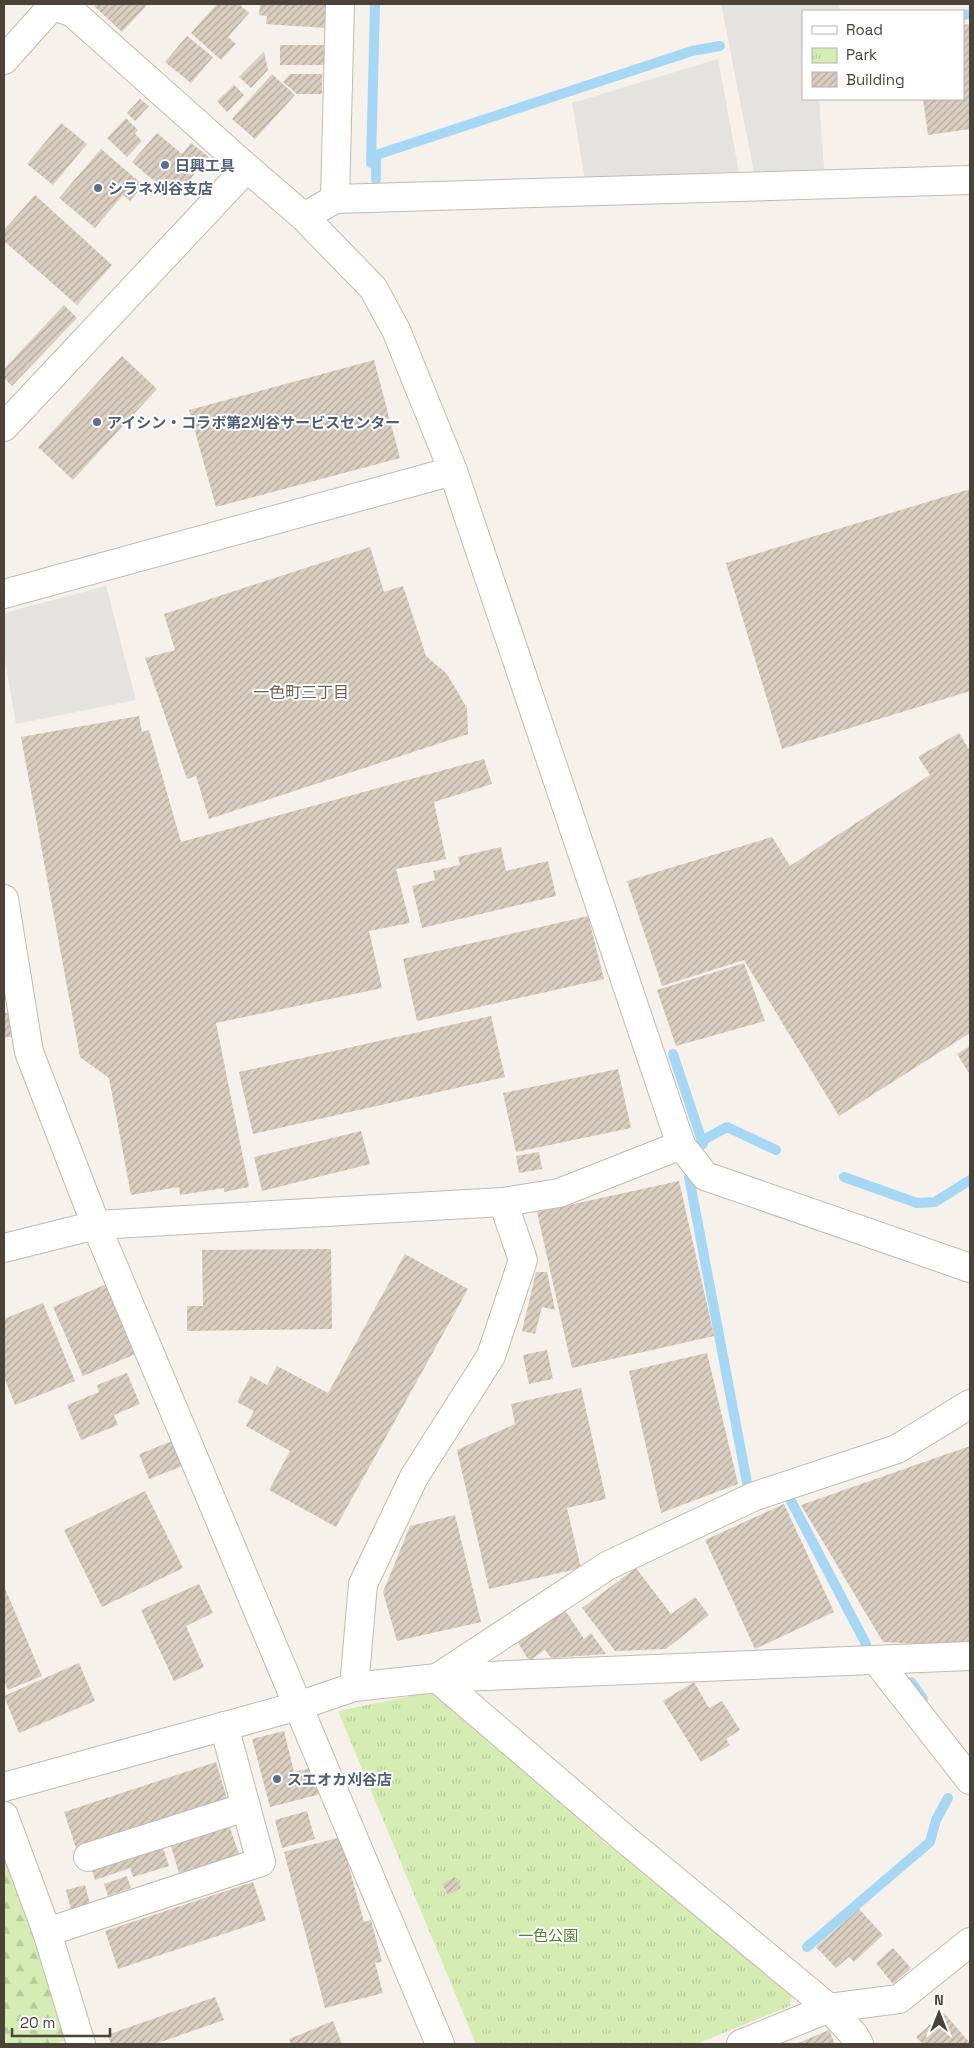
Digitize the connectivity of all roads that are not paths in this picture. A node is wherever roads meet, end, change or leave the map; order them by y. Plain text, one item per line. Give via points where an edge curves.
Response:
1 (340, 4) edge
2 (52, 5) edge
3 (4, 60) edge
4 (247, 168) junction
5 (970, 180) edge
6 (335, 199) junction
7 (304, 217) junction
8 (4, 427) edge
9 (453, 471) junction
10 (4, 594) edge
11 (4, 899) edge
12 (681, 1145) junction
13 (503, 1202) junction
14 (96, 1225) junction
15 (4, 1248) edge
16 (970, 1268) edge
17 (970, 1404) edge
18 (970, 1656) edge
19 (876, 1660) junction
20 (437, 1678) junction
21 (354, 1687) junction
22 (298, 1706) junction
23 (224, 1726) junction
24 (970, 1780) edge
25 (4, 1787) edge
26 (246, 1807) junction
27 (4, 1816) edge
28 (88, 1857) dead end
29 (47, 1932) junction
30 (970, 1942) edge
31 (829, 2008) junction
32 (81, 2044) edge
33 (440, 2044) edge
34 (741, 2044) edge
35 (859, 2044) edge

1 - 6 street
2 - 3 street
2 - 4 street via 73,13
4 - 7 street
4 - 8 street
5 - 6 street
6 - 7 street
7 - 9 street via 373,288 396,330
9 - 10 street
9 - 12 street
11 - 14 street via 29,1052
12 - 13 street via 559,1193
12 - 16 street via 705,1176
13 - 14 street
13 - 21 street via 523,1260 491,1356 414,1477 363,1584
14 - 15 street
14 - 22 street
17 - 20 street via 898,1449 755,1496 607,1566
18 - 19 street
19 - 20 street
19 - 24 street
20 - 21 street
20 - 31 street via 625,1840
21 - 22 street
22 - 23 street
22 - 33 street
23 - 25 street
23 - 26 street
26 - 28 street
26 - 29 street via 261,1862
27 - 29 street
29 - 32 street
30 - 31 street via 899,1999
31 - 34 street
31 - 35 street

